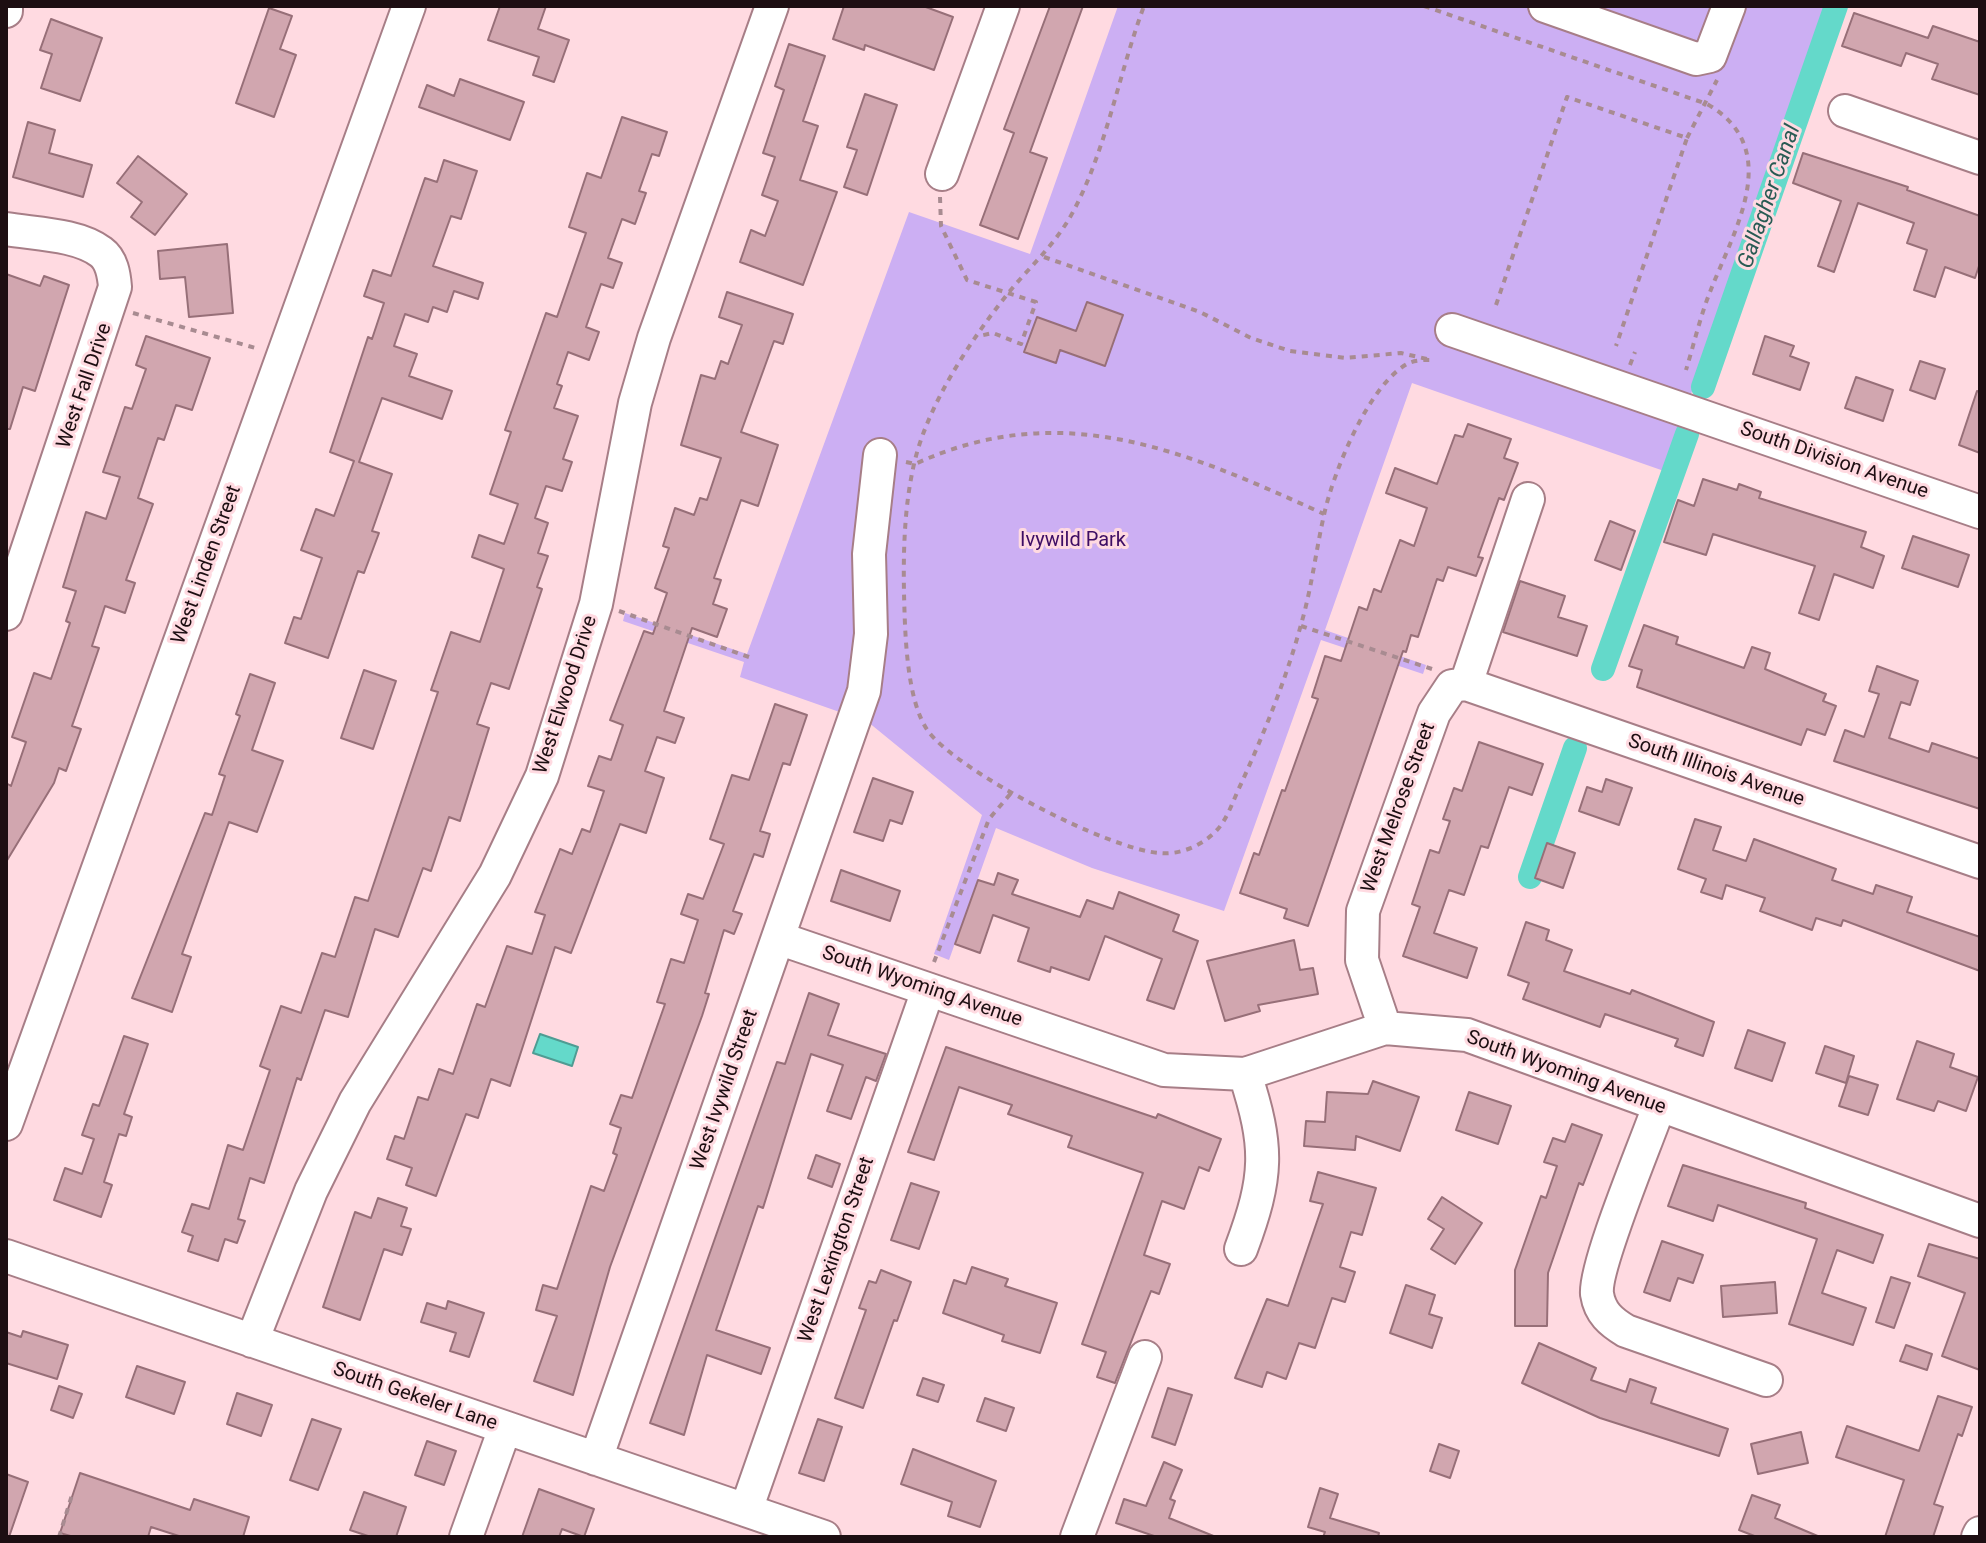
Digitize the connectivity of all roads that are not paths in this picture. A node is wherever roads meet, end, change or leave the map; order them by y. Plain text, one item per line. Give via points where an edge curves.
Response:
1 (409, 6) edge
2 (772, 6) edge
3 (1003, 6) edge
4 (1545, 6) edge
5 (1729, 6) edge
6 (1845, 111) dead end
7 (1980, 158) edge
8 (942, 174) dead end
9 (6, 229) edge
10 (1452, 330) dead end
11 (880, 455) dead end
12 (1528, 499) dead end
13 (1980, 512) edge
14 (15, 556) edge
15 (6, 614) edge
16 (1459, 685) junction
17 (1980, 862) edge
18 (778, 938) junction
19 (931, 976) junction
20 (1385, 1028) junction
21 (1245, 1074) junction
22 (1659, 1106) junction
23 (6, 1124) edge
24 (1980, 1221) edge
25 (1241, 1249) dead end
26 (6, 1256) edge
27 (252, 1341) junction
28 (1145, 1357) dead end
29 (1766, 1380) dead end
30 (505, 1428) junction
31 (596, 1459) junction
32 (746, 1510) junction
33 (466, 1537) edge
34 (824, 1537) edge
35 (1077, 1537) edge

1 - 23 street, West Linden Street
2 - 27 street, West Elwood Drive via 654,338 635,403 596,604 542,776 495,875 355,1102 311,1191
3 - 8 street
4 - 5 street via 1696,59 1710,56
6 - 7 street
9 - 14 street, West Fall Drive via 80,242 103,253 115,287
10 - 13 street, South Division Avenue
11 - 18 street, West Ivywild Street via 869,554 869,664
12 - 16 street, West Melrose Street
14 - 15 street, West Fall Drive
16 - 17 street, South Illinois Avenue
16 - 20 street, West Melrose Street via 1434,713 1363,911 1362,960
18 - 19 street, South Wyoming Avenue
18 - 31 street, West Ivywild Street
19 - 21 street, South Wyoming Avenue via 1164,1070
19 - 32 street, West Lexington Street
20 - 21 street, South Wyoming Avenue
20 - 22 street, South Wyoming Avenue via 1467,1035
21 - 25 street via 1260,1121 1264,1159 1260,1198
22 - 24 street, South Wyoming Avenue
22 - 29 street via 1597,1279 1602,1311 1626,1331
26 - 27 street, South Gekeler Lane
27 - 30 street, South Gekeler Lane
28 - 35 street
30 - 31 street, South Gekeler Lane
30 - 33 street
31 - 32 street, South Gekeler Lane
32 - 34 street, South Gekeler Lane

